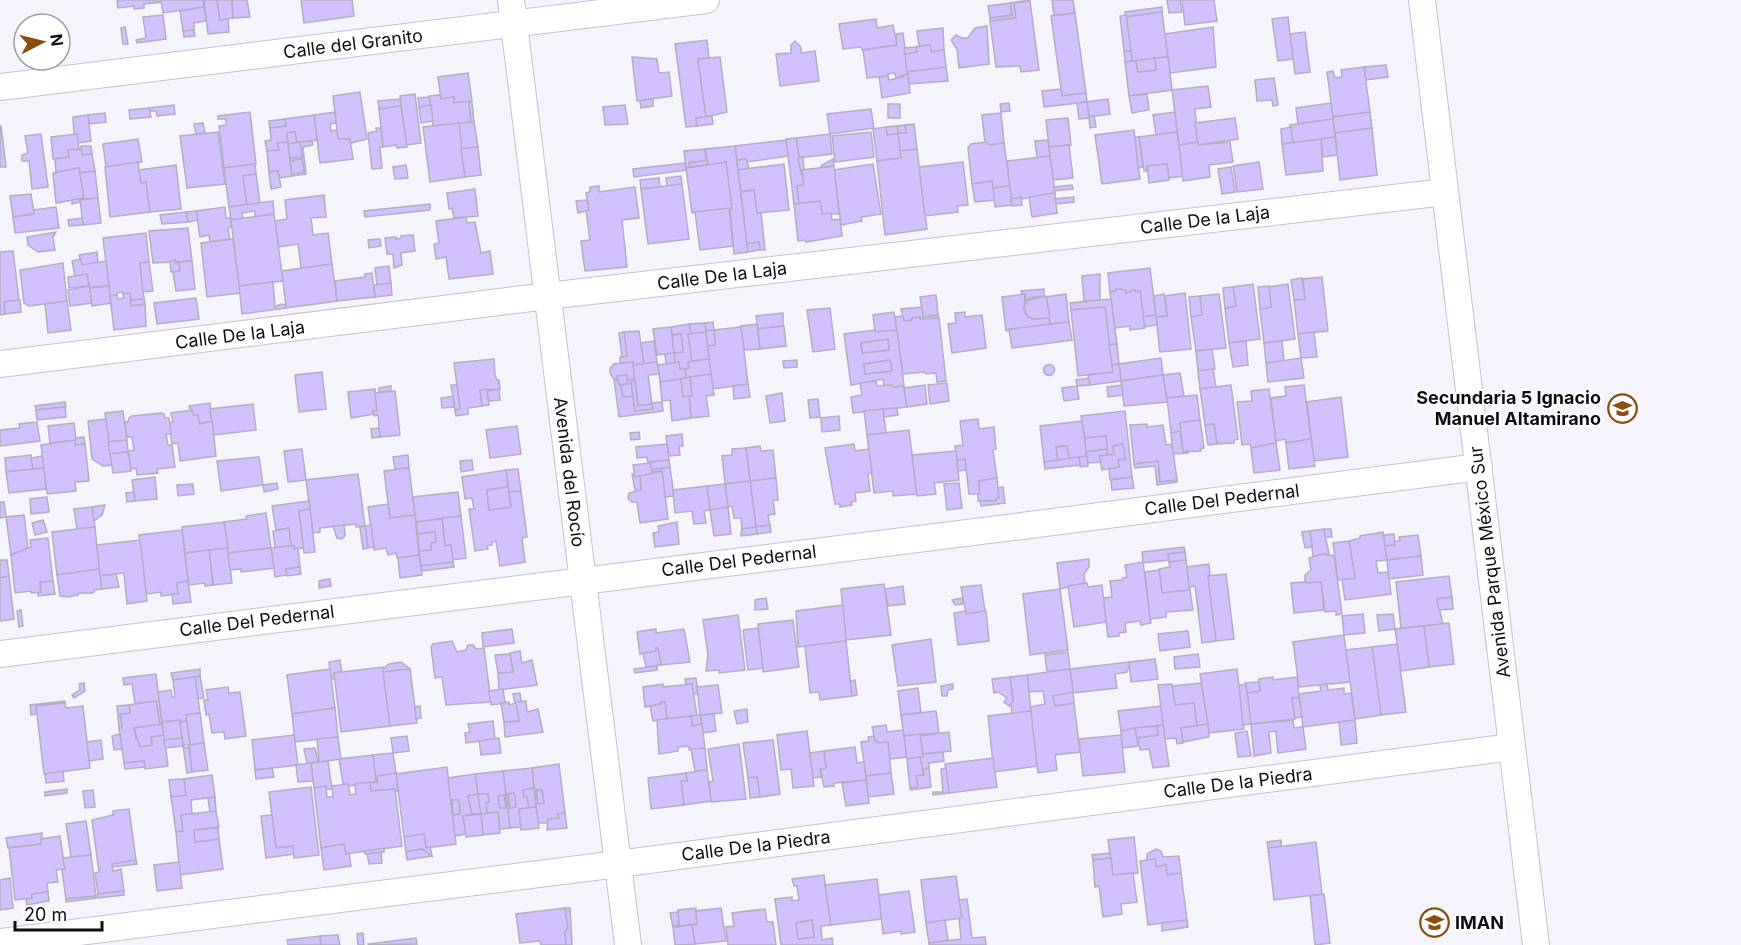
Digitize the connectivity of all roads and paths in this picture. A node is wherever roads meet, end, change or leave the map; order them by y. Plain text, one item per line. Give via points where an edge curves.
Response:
1 (706, 0) edge
2 (1422, 0) edge
3 (512, 12) edge
4 (0, 87) edge
5 (1445, 192) junction
6 (548, 297) junction
7 (0, 364) edge
8 (1479, 467) junction
9 (583, 580) junction
10 (0, 654) edge
11 (1512, 747) junction
12 (618, 864) junction
13 (0, 942) edge
14 (628, 945) edge
15 (1536, 945) edge

1 - 3 street, Calle del Granito
2 - 5 street, Avenida Parque México Sur
3 - 4 street, Calle del Granito
3 - 6 street, Avenida del Rocío
5 - 6 street, Calle De la Laja
5 - 8 street, Avenida Parque México Sur
6 - 7 street, Calle De la Laja
6 - 9 street, Avenida del Rocío
8 - 9 street, Calle Del Pedernal
8 - 11 street, Avenida Parque México Sur
9 - 10 street, Calle Del Pedernal
9 - 12 street, Avenida del Rocío
11 - 12 street, Calle De la Piedra
11 - 15 street, Avenida Parque México Sur
12 - 13 street, Calle De la Piedra
12 - 14 street, Avenida del Rocío

